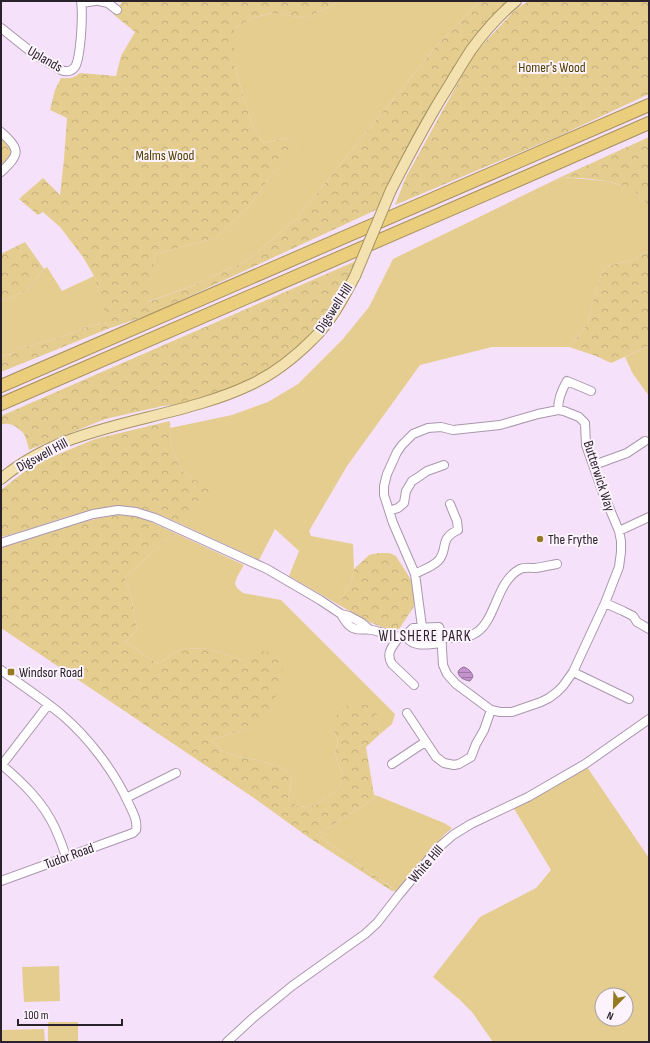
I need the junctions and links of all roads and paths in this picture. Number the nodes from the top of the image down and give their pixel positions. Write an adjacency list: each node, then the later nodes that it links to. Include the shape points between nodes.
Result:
1 (95, 1): 4 (street)
2 (99, 1): 5 (street, via 108,3)
3 (516, 1): 18 (main road, Digswell Hill, bridge, via 491,25 471,50 434,109 391,190 345,294 314,338 274,372 253,384 207,402 73,438 28,460)
4 (82, 2): 6 (street, Uplands, via 82,33 78,59 69,71 65,72 35,55)
5 (117, 10)
6 (1, 28)
7 (649, 106): 11 (highway)
8 (649, 123): 13 (highway)
9 (1, 132): 10 (street, via 16,151 14,158)
10 (2, 170)
11 (1, 386)
12 (591, 391): 14 (street, via 566,381 559,397)
13 (1, 404)
14 (558, 410): 17 (street, Butterwick Way, via 571,413 585,423 586,446); 20 (street, via 500,425 453,430 435,427 413,434 397,452 387,474 384,495)
15 (645, 441): 17 (street, via 627,453)
16 (444, 465): 20 (street, via 427,471 412,481 406,491 404,503)
17 (594, 465): 22 (street, Butterwick Way)
18 (1, 479)
19 (450, 504): 25 (street, via 458,530 448,536 442,555 437,561)
20 (388, 511): 25 (street)
21 (649, 517): 22 (street)
22 (619, 531): 26 (street, Butterwick Way, via 621,560)
23 (1, 543): 29 (street, via 93,514 118,510 136,512 155,518 267,569 370,630)
24 (557, 564): 30 (street, via 521,569 506,582 488,619 478,631 472,635)
25 (415, 574): 27 (street)
26 (606, 603): 28 (street, via 633,616 637,622); 32 (street, Butterwick Way)
27 (422, 627): 29 (street, via 413,628); 30 (street, via 439,626)
28 (649, 629)
29 (403, 638): 30 (street, via 418,645); 33 (street, via 389,656 392,664)
30 (441, 641): 36 (street, via 443,664 447,674 456,684)
31 (1, 670): 35 (street)
32 (574, 672): 34 (street); 36 (street, Butterwick Way, via 564,686 541,702 512,712)
33 (414, 685)
34 (629, 699)
35 (48, 705): 41 (street); 43 (street, via 62,715 98,753)
36 (491, 710): 39 (street, via 471,757 459,764 449,765 440,760)
37 (407, 713): 39 (street)
38 (649, 719): 46 (street, White Hill, via 585,764 528,797 453,835 438,848 366,934 292,986)
39 (425, 742): 40 (street)
40 (392, 764)
41 (1, 765): 44 (street, via 29,790 40,804 55,828)
42 (176, 773): 43 (street)
43 (126, 798): 44 (street, Tudor Road, via 137,822 136,830 130,835)
44 (66, 857): 45 (street, Tudor Road)
45 (1, 881)
46 (228, 1042)

